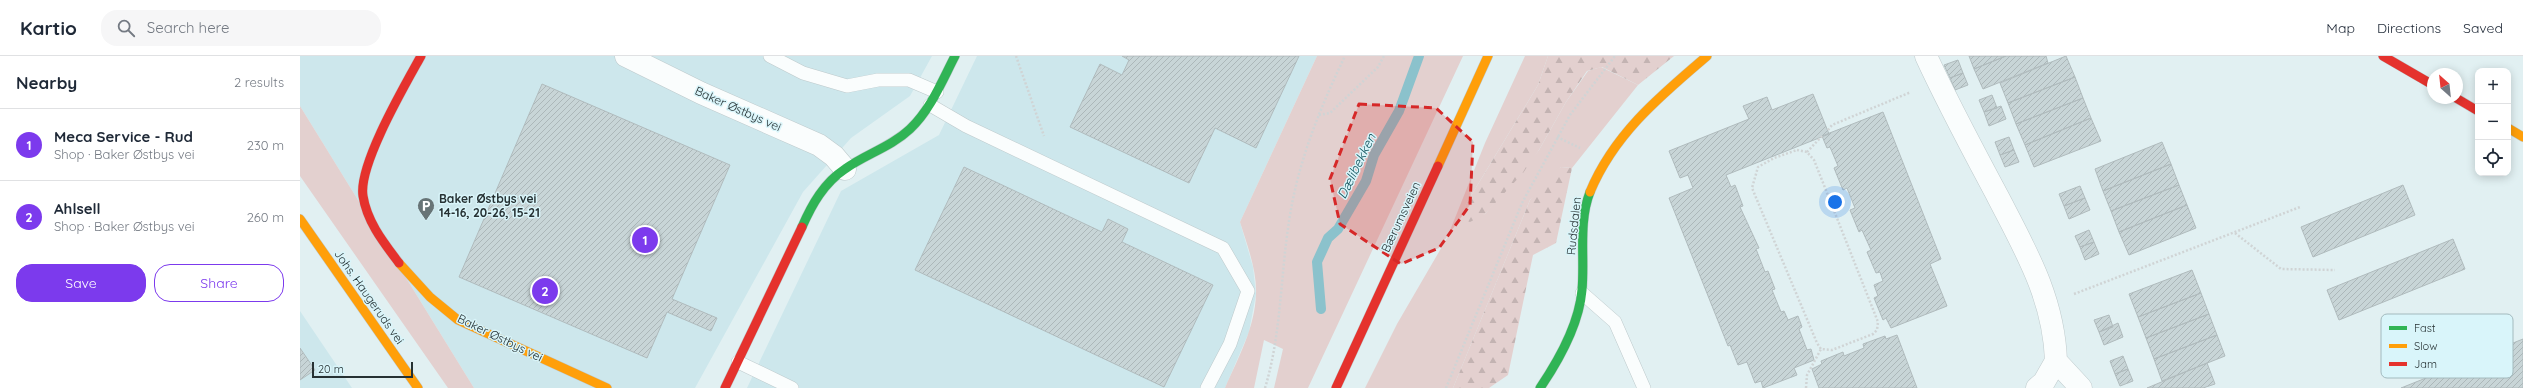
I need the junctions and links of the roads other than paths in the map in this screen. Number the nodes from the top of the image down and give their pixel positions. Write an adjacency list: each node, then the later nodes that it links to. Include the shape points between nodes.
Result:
1 (421, 56): 22 (street, Baker Østbys vei, via 393,108 364,179 362,194 370,221 390,251 429,296 458,320)
2 (626, 56): 16 (street, Baker Østbys vei, via 701,94 819,145 834,156)
3 (770, 56): 10 (lane, via 803,72 847,86 878,80 908,80)
4 (955, 56): 10 (street)
5 (1488, 56): 26 (street, Bærumsveien)
6 (1707, 56): 18 (street, Rudsdalen, via 1656,99 1627,128 1604,159 1588,196 1583,238)
7 (1926, 56): 19 (street, via 2028,255 2047,304 2055,334)
8 (2383, 56): 9 (street)
9 (2427, 82)
10 (937, 92): 12 (street)
11 (2463, 102): 13 (street)
12 (930, 106): 16 (street, via 910,129 883,148); 25 (lane, via 966,126 1223,248 1248,291 1230,344)
13 (2475, 109)
14 (2511, 130): 15 (street)
15 (2523, 137)
16 (845, 169): 20 (street, via 820,192)
17 (300, 219): 21 (street, Johs. Haugeruds vei)
18 (1582, 294): 27 (street, Rudsdalen, via 1554,369); 28 (lane, via 1615,322)
19 (2056, 361): 29 (street, via 2044,382); 30 (street)
20 (738, 362): 23 (street); 24 (lane)
21 (418, 388)
22 (607, 388)
23 (725, 388)
24 (792, 388)
25 (1207, 388)
26 (1336, 388)
27 (1540, 388)
28 (1644, 388)
29 (2037, 388)
30 (2081, 388)

